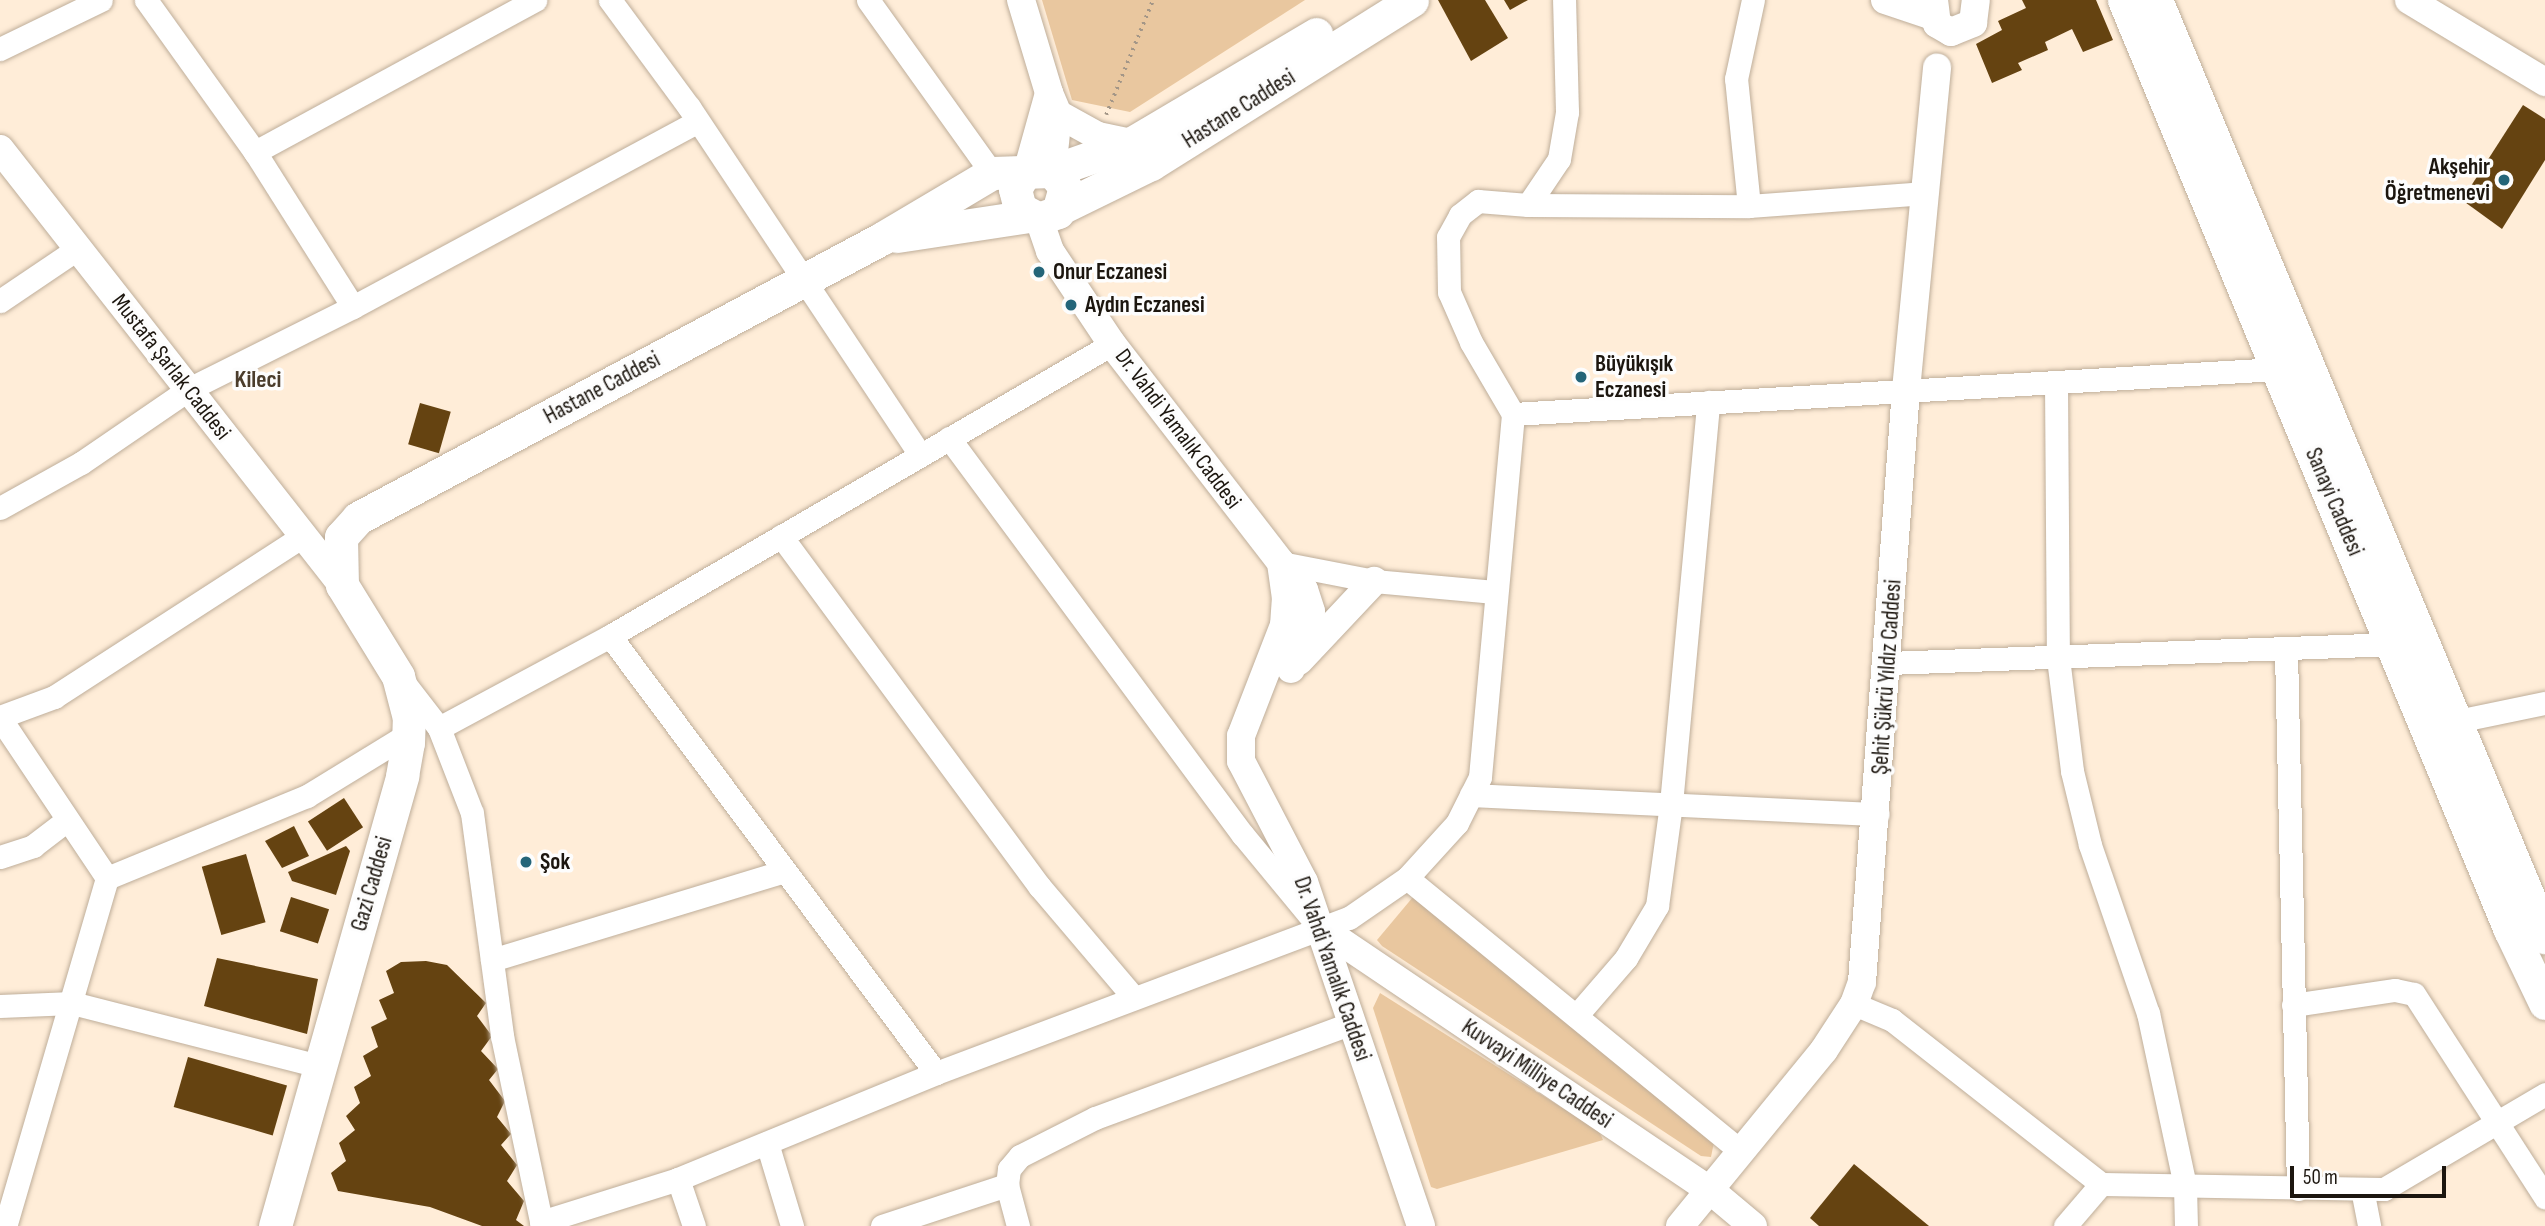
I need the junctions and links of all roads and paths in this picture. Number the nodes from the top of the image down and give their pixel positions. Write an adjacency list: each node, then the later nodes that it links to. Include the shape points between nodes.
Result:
1 (101, 0): 17 (street)
2 (146, 0): 24 (street)
3 (535, 0): 24 (street)
4 (610, 0): 20 (street)
5 (867, 0): 25 (street)
6 (1021, 0): 19 (street)
7 (1153, 0): 21 (path)
8 (1372, 0): 22 (main road, Hastane Caddesi)
9 (1412, 0): 29 (main road, Hastane Caddesi, via 1151,164)
10 (1564, 0): 27 (street, via 1567,111 1559,159)
11 (1753, 0): 28 (street, via 1736,79)
12 (1885, 0): 16 (street)
13 (2124, 0): 36 (main road, Sanayi Caddesi)
14 (2156, 0): 61 (main road, Sanayi Caddesi)
15 (2409, 0): 18 (street)
16 (1959, 12): 26 (street, Şehit Şükrü Yıldız Caddesi, via 1937,67)
17 (0, 49)
18 (2545, 82)
19 (1053, 103): 21 (street); 25 (street)
20 (696, 122): 32 (street); 34 (street)
21 (1098, 136): 22 (street)
22 (1132, 143): 25 (main road, Hastane Caddesi)
23 (0, 149): 31 (street, Mustafa Şarlak Caddesi)
24 (255, 152): 34 (street)
25 (1023, 173): 29 (main road, via 1015,195); 29 (main road, via 1065,187); 30 (main road, Hastane Caddesi)
26 (1926, 193): 28 (street); 39 (street, Şehit Şükrü Yıldız Caddesi)
27 (1528, 205): 28 (street); 41 (street, via 1478,201 1460,215 1448,236 1449,292)
28 (1749, 206)
29 (1043, 214): 30 (main road, Hastane Caddesi); 35 (street, Dr. Vahdi Yamalık Caddesi, via 1050,251)
30 (881, 239): 32 (main road, Hastane Caddesi)
31 (76, 249): 33 (street); 38 (street, Mustafa Şarlak Caddesi)
32 (802, 282): 43 (street); 47 (main road, Hastane Caddesi, via 370,511)
33 (0, 301)
34 (353, 307): 38 (street)
35 (1112, 344): 42 (street); 48 (street, Dr. Vahdi Yamalık Caddesi)
36 (2278, 369): 37 (street); 53 (main road, Sanayi Caddesi)
37 (2056, 382): 39 (street); 55 (street)
38 (189, 389): 44 (street, via 81,463); 45 (street, Mustafa Şarlak Caddesi)
39 (1906, 390): 40 (street); 56 (street, Şehit Şükrü Yıldız Caddesi)
40 (1708, 402): 41 (street); 64 (street)
41 (1513, 414): 51 (street)
42 (948, 438): 43 (street); 71 (street, via 1243,835)
43 (920, 455): 46 (street)
44 (0, 508)
45 (304, 535): 47 (street); 50 (street, Mustafa Şarlak Caddesi); 59 (street, via 54,697)
46 (781, 536): 52 (street); 74 (street, via 1040,887)
47 (343, 539): 50 (main road, Gazi Caddesi)
48 (1281, 563): 49 (street); 57 (street, Dr. Vahdi Yamalık Caddesi, via 1304,590 1311,611); 60 (street, Dr. Vahdi Yamalık Caddesi, via 1284,625)
49 (1374, 581): 51 (street); 57 (street, Dr. Vahdi Yamalık Caddesi)
50 (342, 585): 62 (main road, Gazi Caddesi, via 398,676)
51 (1495, 592): 63 (street, via 1480,777)
52 (610, 636): 62 (street); 68 (street)
53 (2395, 644): 54 (street); 76 (main road, Sanayi Caddesi)
54 (2286, 651): 55 (street); 78 (street)
55 (2057, 658): 56 (street); 91 (street, via 2077,800 2148,1013)
56 (1888, 663): 65 (street, Şehit Şükrü Yıldız Caddesi)
57 (1291, 669): 60 (street, Dr. Vahdi Yamalık Caddesi)
58 (2545, 703): 61 (street)
59 (0, 717): 66 (street)
60 (1250, 718): 71 (street, Dr. Vahdi Yamalık Caddesi, via 1241,736 1241,761 1304,882)
61 (2453, 722): 72 (main road, Sanayi Caddesi)
62 (424, 731): 70 (street, via 307,796); 73 (street, via 472,813); 82 (main road, Gazi Caddesi, via 402,776)
63 (1471, 795): 64 (street); 69 (street, via 1457,824)
64 (1671, 804): 65 (street); 80 (street, via 1657,906 1626,958)
65 (1878, 814): 77 (street, Şehit Şükrü Yıldız Caddesi, via 1868,951)
66 (67, 820): 67 (street, via 33,846); 70 (street)
67 (0, 857)
68 (782, 872): 73 (street); 83 (street)
69 (1407, 877): 71 (street, via 1349,918); 80 (street)
70 (107, 878): 75 (street)
71 (1318, 926): 74 (street); 81 (street, Dr. Vahdi Yamalık Caddesi); 94 (street, Kuvvayi Milliye Caddesi)
72 (2545, 937)
73 (492, 960): 96 (street, via 502,1036)
74 (1133, 998): 83 (street)
75 (72, 1003): 79 (street); 82 (street); 97 (street)
76 (2545, 1003)
77 (1854, 1004): 87 (street, Şehit Şükrü Yıldız Caddesi, via 1824,1050); 89 (street, via 1892,1020)
78 (2293, 1005): 85 (street, via 2395,990 2414,994); 92 (street)
79 (0, 1006)
80 (1576, 1016): 87 (street)
81 (1352, 1023): 90 (street, via 1095,1118 1020,1156 1009,1169); 103 (street, Dr. Vahdi Yamalık Caddesi)
82 (320, 1066): 98 (main road, Gazi Caddesi)
83 (936, 1073): 86 (street)
84 (2545, 1094): 85 (street)
85 (2497, 1125): 93 (street, via 2384,1189); 95 (street)
86 (767, 1143): 88 (street); 100 (street)
87 (1741, 1151): 94 (street, Şehit Şükrü Yıldız Caddesi)
88 (678, 1179): 96 (street); 99 (street)
89 (2101, 1184): 91 (street); 106 (street)
90 (1007, 1185): 101 (street); 102 (street)
91 (2185, 1186): 92 (street); 107 (street)
92 (2298, 1189): 93 (street)
93 (2362, 1189): 108 (street)
94 (1710, 1190): 104 (street, Şehit Şükrü Yıldız Caddesi); 105 (street, Kuvvayi Milliye Caddesi)
95 (2545, 1197)
96 (541, 1224)
97 (5, 1226)
98 (275, 1226)
99 (694, 1226)
100 (792, 1226)
101 (882, 1226)
102 (1018, 1226)
103 (1421, 1226)
104 (1680, 1226)
105 (1753, 1226)
106 (2064, 1226)
107 (2186, 1226)
108 (2369, 1226)

